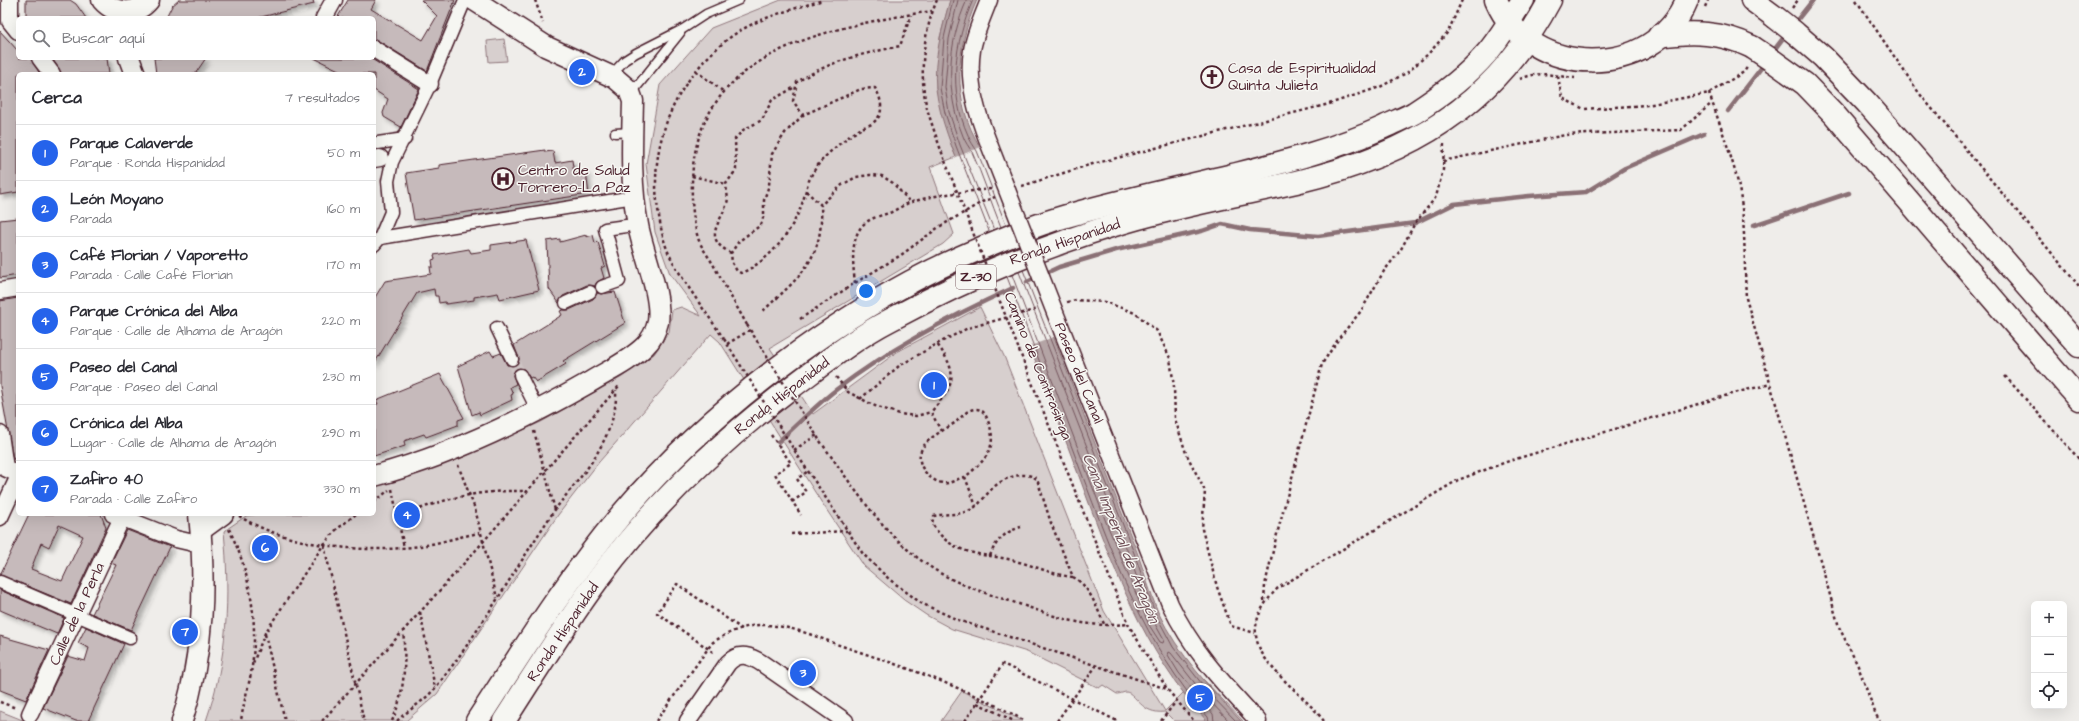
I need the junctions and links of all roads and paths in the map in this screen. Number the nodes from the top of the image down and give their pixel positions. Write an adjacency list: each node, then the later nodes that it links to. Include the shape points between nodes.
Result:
1 (10, 0): 23 (street, via 10,21)
2 (334, 0): 21 (street)
3 (465, 0): 40 (street)
4 (474, 0): 37 (street, via 547,47)
5 (739, 0): 24 (lane, via 706,14)
6 (823, 0): 32 (path, via 772,16 746,28 729,38 705,59)
7 (937, 0): 19 (path, Camino de Contrasirga)
8 (989, 0): 177 (street, Paseo del Canal, bridge, via 973,43 971,69 975,104 989,144 1167,596 1181,625 1208,667)
9 (1462, 0): 53 (path, via 1448,32 1428,54 1408,72 1380,87 1329,104)
10 (1496, 0): 22 (highway)
11 (1523, 0): 22 (highway, Ronda Hispanidad / Z-30)
12 (1550, 0): 26 (highway, Ronda Hispanidad / Z-30)
13 (1708, 0): 16 (path)
14 (1752, 0): 80 (highway, bridge, via 1823,56)
15 (1856, 0): 66 (path, via 1919,93)
16 (1695, 6): 25 (highway)
17 (107, 8): 18 (street, via 126,11)
18 (143, 9)
19 (932, 11): 20 (path); 139 (path, Camino de Contrasirga, bridge, via 926,38 924,88 928,111 945,161)
20 (911, 15): 41 (path, via 900,46 836,61 815,71); 42 (path, via 844,27 775,52 749,67)
21 (325, 16)
22 (1509, 22): 26 (highway); 165 (highway, Ronda Hispanidad / Z-30, via 1487,52 1446,90 1412,114 1358,139 1290,160 1059,218 959,258 873,303 804,350 731,406 679,452 622,514 580,567 538,626)
23 (16, 28)
24 (683, 29): 37 (lane, via 625,60); 44 (lane)
25 (1659, 36): 31 (highway, via 1642,48 1623,56 1582,61); 89 (highway, bridge, via 1680,33 1714,34 1742,42 1805,84 1834,114)
26 (1526, 39): 31 (highway, via 1551,54); 166 (highway, Ronda Hispanidad / Z-30, via 1505,69 1462,110 1426,134 1405,144 1362,163 1299,181 1130,220 1009,262 886,322 819,366 742,425 691,473 639,528 601,576)
27 (376, 50): 40 (street)
28 (42, 60): 33 (street)
29 (130, 60): 34 (street)
30 (137, 60): 35 (street)
31 (1560, 67): 38 (path); 39 (path); 43 (path, via 1562,98 1584,109 1647,105)
32 (696, 71): 42 (path); 78 (path, bridge, via 684,84 672,105 661,137 655,191 660,224 670,255)
33 (50, 72)
34 (135, 72)
35 (136, 72)
36 (1744, 72): 43 (path)
37 (611, 75): 44 (street)
38 (1519, 79)
39 (1581, 79)
40 (430, 84): 47 (street)
41 (795, 86): 46 (path, via 793,101); 52 (path, via 772,100 762,120 743,130 735,139 736,170)
42 (724, 92): 51 (path, via 708,116 698,138)
43 (1709, 93): 45 (path)
44 (631, 94): 57 (street, via 633,101 623,132)
45 (1712, 103): 50 (path, via 1681,130 1566,135); 85 (path, via 1738,184 1746,245 1746,298)
46 (803, 115): 55 (path, via 861,89 875,88 880,94 881,109 876,121 861,128 833,149 807,182); 62 (path, via 786,132 772,154 761,225 739,241)
47 (404, 139): 49 (street); 61 (street, via 392,162 388,181 391,212)
48 (1440, 144): 50 (path, via 1445,140)
49 (377, 153)
50 (1443, 161): 136 (path, via 1436,197 1384,271 1362,311 1339,338 1322,364 1276,538 1265,585)
51 (692, 176): 52 (path); 77 (path, bridge, via 692,213 698,239)
52 (726, 184): 62 (path, via 728,202 715,230 716,240 724,250)
53 (1019, 186)
54 (997, 188): 58 (path)
55 (806, 191): 59 (path); 62 (path, via 790,232 751,269 741,273 737,271 732,263)
56 (997, 196): 63 (path, via 939,227 901,255)
57 (634, 197): 61 (street); 92 (street, via 642,246 658,300 659,312 655,331 648,343 635,354)
58 (910, 202): 59 (path, via 894,183 882,176 870,175 856,177 842,185); 63 (path, via 873,218 862,226 855,242 852,262)
59 (821, 205): 74 (path, via 820,237 809,264 799,278)
60 (626, 226): 67 (street, via 605,229 619,281)
61 (376, 242)
62 (731, 253)
63 (855, 282): 75 (path)
64 (1000, 283): 65 (path)
65 (993, 286)
66 (2079, 286)
67 (602, 287)
68 (16, 288): 69 (street)
69 (0, 291)
70 (590, 292): 71 (street)
71 (566, 303)
72 (1061, 304): 144 (path, via 1076,300 1105,302 1135,313 1157,331 1170,358 1175,419 1186,452 1205,491 1202,528 1217,587 1232,626)
73 (1039, 309): 79 (path, via 968,328)
74 (763, 311)
75 (800, 319)
76 (497, 328): 81 (street)
77 (750, 330): 78 (path); 99 (path, bridge)
78 (727, 344): 101 (path, bridge)
79 (937, 344): 88 (path, via 899,366); 93 (path, via 951,369 952,380 949,392)
80 (2079, 346)
81 (512, 358)
82 (840, 371): 88 (path, via 834,375 848,392)
83 (520, 375): 92 (street)
84 (2005, 376): 102 (path)
85 (1771, 384): 136 (path, via 1509,461 1458,480 1278,588); 179 (path, via 1839,627)
86 (620, 385): 87 (path)
87 (616, 390): 105 (path); 114 (path, via 616,404 601,447 586,471)
88 (860, 399): 93 (path, via 900,414 916,416)
89 (2079, 399)
90 (798, 402): 91 (path)
91 (792, 406)
92 (532, 408): 100 (street); 105 (path)
93 (931, 412): 96 (path)
94 (780, 415): 95 (path)
95 (768, 423)
96 (941, 431): 107 (path, via 920,453 922,468 926,475 934,480 946,483); 107 (path, via 971,410 982,410 987,417 993,438 991,447 978,467)
97 (0, 434): 103 (street)
98 (771, 435): 112 (path, via 791,463 775,474)
99 (817, 435): 101 (path); 140 (path, bridge, via 872,512 899,542 932,569 972,588 1066,620)
100 (452, 450): 106 (street); 111 (path)
101 (794, 450): 104 (path, bridge)
102 (2079, 459)
103 (8, 469)
104 (808, 471): 112 (path, via 797,479 806,492); 126 (path)
105 (544, 472): 110 (path); 114 (path)
106 (376, 475)
107 (965, 477): 113 (path)
108 (16, 482): 122 (street)
109 (391, 488): 123 (path)
110 (527, 490): 111 (path); 129 (path)
111 (470, 493): 123 (path, via 424,506); 127 (path)
112 (792, 502): 115 (path)
113 (976, 506): 132 (path, via 960,514 934,516 932,523 938,533 953,545 976,554); 133 (path, via 999,484 1023,474 1032,475 1037,479 1051,523)
114 (555, 510): 135 (path)
115 (800, 515)
116 (118, 516): 138 (street, Calle de la Perla)
117 (120, 516): 125 (street, via 176,539)
118 (224, 516): 125 (street)
119 (228, 516): 149 (path, via 248,575 254,642)
120 (232, 516): 130 (path, via 274,533)
121 (354, 516): 130 (path)
122 (0, 517)
123 (398, 518): 131 (path)
124 (1021, 527): 132 (path, via 998,540)
125 (201, 530): 158 (street, via 204,599 202,629 192,686)
126 (847, 531): 128 (path); 148 (path, via 863,554 889,579 921,603 958,620)
127 (480, 533): 129 (path); 131 (path)
128 (791, 534)
129 (483, 542): 135 (path); 137 (path)
130 (324, 544): 131 (path, via 338,548); 143 (path); 150 (path)
131 (404, 548)
132 (990, 556): 133 (path)
133 (1073, 577): 140 (path, via 1086,588)
134 (0, 582): 138 (street)
135 (497, 598): 151 (path)
136 (1264, 602): 144 (path, via 1257,617)
137 (420, 612): 142 (path); 151 (path)
138 (77, 614): 145 (street); 157 (street, Calle de la Perla)
139 (1128, 624): 140 (path); 152 (path, Camino de Contrasirga)
140 (1105, 626)
141 (742, 629): 146 (path, via 725,634); 146 (path, via 677,584 657,613); 153 (path, via 762,625 794,630 918,671)
142 (403, 630): 150 (path); 163 (path, via 404,668 397,711)
143 (265, 633): 149 (path); 160 (path)
144 (1255, 633): 178 (path, via 1258,647 1265,660)
145 (130, 638)
146 (708, 649): 147 (path); 167 (path)
147 (713, 652)
148 (1096, 666): 152 (path); 154 (path)
149 (251, 667): 159 (path)
150 (354, 684): 161 (path); 162 (path)
151 (435, 688): 164 (path)
152 (1167, 689): 155 (path, Camino de Contrasirga)
153 (980, 698): 154 (path, via 1003,664); 156 (path); 172 (path)
154 (1072, 699): 173 (path); 174 (path)
155 (1176, 700): 175 (path); 176 (path, Camino de Contrasirga)
156 (977, 703): 170 (path); 171 (path)
157 (30, 714)
158 (182, 721)
159 (241, 721)
160 (284, 721)
161 (322, 721)
162 (364, 721)
163 (392, 721)
164 (397, 721)
165 (478, 721)
166 (504, 721)
167 (656, 721)
168 (688, 721): 169 (street, via 728,663 742,656 759,661)
169 (845, 721)
170 (965, 721)
171 (1014, 721)
172 (1025, 721)
173 (1057, 721)
174 (1117, 721)
175 (1161, 721)
176 (1194, 721)
177 (1258, 721)
178 (1324, 721)
179 (1880, 721)

